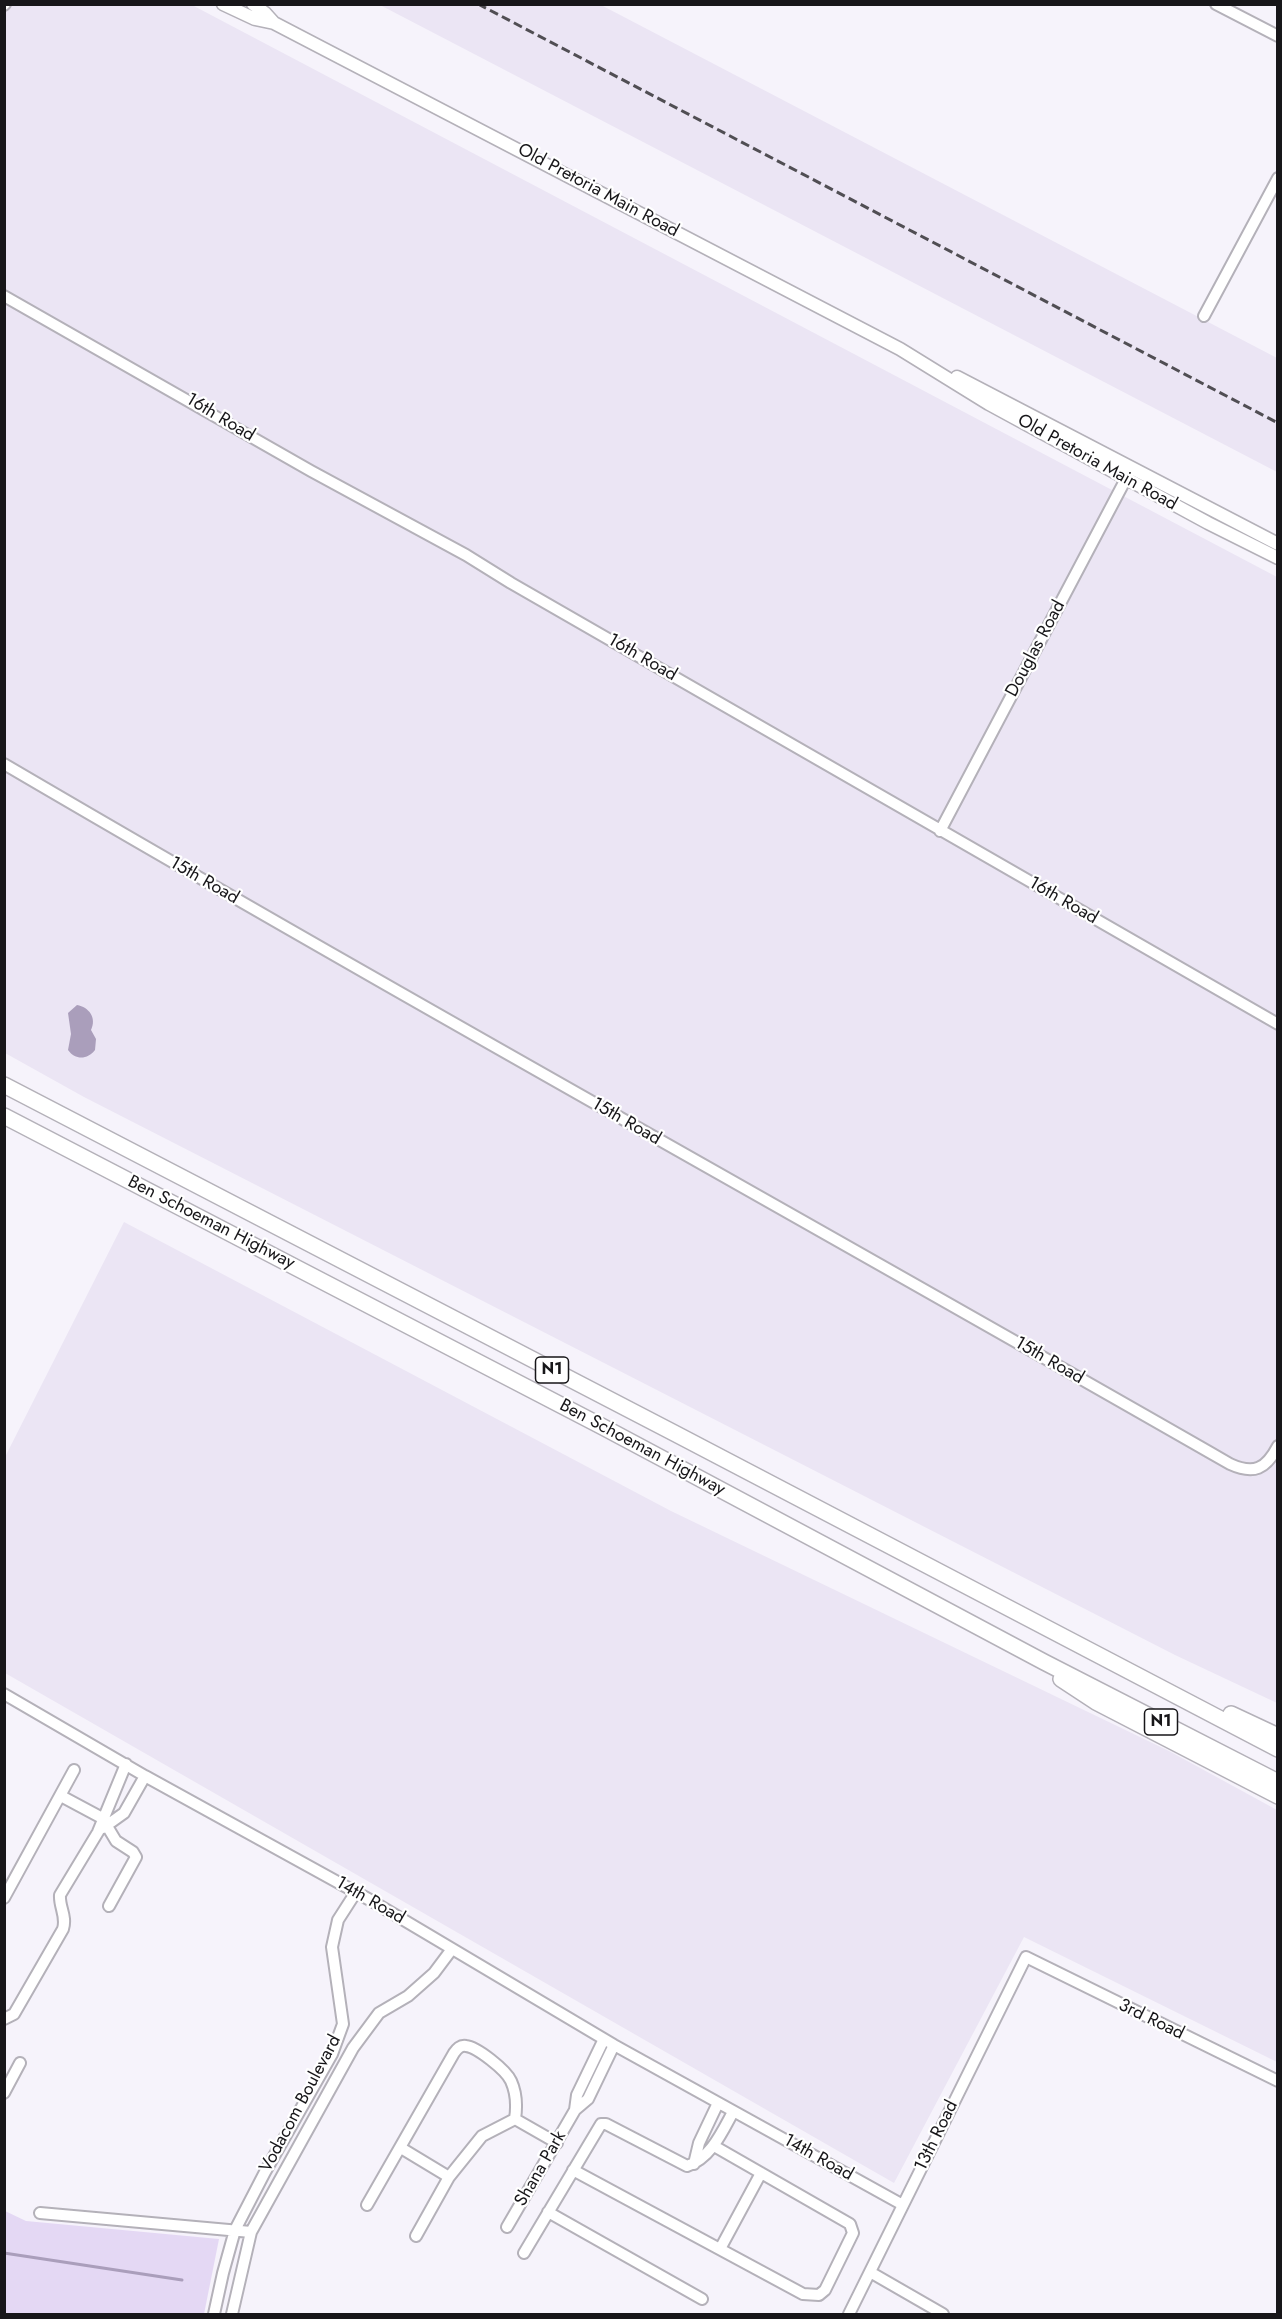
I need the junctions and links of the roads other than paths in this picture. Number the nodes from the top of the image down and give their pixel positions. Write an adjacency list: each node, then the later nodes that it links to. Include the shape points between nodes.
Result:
1 (223, 4): 4 (main road, Old Pretoria Main Road)
2 (253, 4): 4 (main road, Old Pretoria Main Road)
3 (1216, 4): 5 (street)
4 (274, 23): 9 (main road, Old Pretoria Main Road, via 921,361 981,400)
5 (1278, 36)
6 (1278, 178): 8 (street)
7 (4, 296): 13 (street, 16th Road, via 466,555)
8 (1204, 316)
9 (1129, 473): 10 (main road, Old Pretoria Main Road); 11 (main road, Old Pretoria Main Road); 13 (street, Douglas Road)
10 (1278, 544)
11 (1278, 558)
12 (4, 764): 17 (street, 15th Road, via 695,1162 1239,1469 1252,1470 1269,1462)
13 (940, 831): 14 (street, 16th Road)
14 (1278, 1024)
15 (4, 1085): 20 (highway, Ben Schoeman Highway / N1)
16 (4, 1116): 18 (highway, Ben Schoeman Highway / N1, via 623,1437)
17 (1278, 1446)
18 (1044, 1662): 26 (highway, Ben Schoeman Highway / N1); 28 (highway, via 1070,1686 1096,1702)
19 (4, 1694): 23 (street, 14th Road)
20 (1185, 1700): 21 (highway, via 1237,1716); 22 (highway, Ben Schoeman Highway / N1)
21 (1278, 1736)
22 (1278, 1749)
23 (126, 1764): 25 (street, 14th Road); 29 (street)
24 (74, 1770): 27 (street)
25 (145, 1776): 29 (street, via 124,1813); 30 (street, 14th Road)
26 (1278, 1782)
27 (61, 1796): 29 (street); 31 (street)
28 (1278, 1796)
29 (103, 1825): 32 (street, via 136,1857); 35 (street, via 60,1895 63,1929 14,2014)
30 (356, 1892): 33 (street, 14th Road); 57 (street, Vodacom Boulevard, via 338,1920 332,1947 343,2024 340,2035)
31 (4, 1898)
32 (110, 1905)
33 (453, 1949): 36 (street, 14th Road); 58 (street, Vodacom Boulevard, via 434,1973 379,2013 365,2029)
34 (1026, 1957): 39 (street, 3rd Road); 53 (street, 13th Road)
35 (4, 2019)
36 (604, 2039): 37 (street, 14th Road); 42 (street, Shana Park, via 577,2095)
37 (614, 2045): 41 (street, 14th Road); 42 (street, Shana Park, via 588,2099)
38 (20, 2063): 40 (street)
39 (1278, 2081)
40 (4, 2093)
41 (718, 2103): 43 (street, 14th Road); 48 (street, via 699,2143)
42 (575, 2110): 45 (street, Shana Park)
43 (733, 2112): 46 (street); 53 (street, 14th Road)
44 (515, 2119): 45 (street); 47 (street, via 513,2087 504,2069 463,2046 454,2053); 51 (street, via 482,2136)
45 (557, 2143): 56 (street, Shana Park)
46 (714, 2146): 48 (street); 50 (street)
47 (401, 2148): 51 (street); 52 (street)
48 (694, 2164): 49 (street, via 684,2166 601,2124)
49 (573, 2170): 55 (street); 60 (street)
50 (761, 2173): 60 (street); 60 (street, via 850,2224 853,2233 825,2290 819,2295 803,2294)
51 (449, 2178): 59 (street)
52 (367, 2205)
53 (903, 2205): 62 (street, 13th Road)
54 (40, 2212): 57 (street)
55 (548, 2212): 61 (street); 63 (street)
56 (507, 2227)
57 (235, 2230): 58 (street); 65 (street, Vodacom Boulevard)
58 (251, 2232): 66 (street, Vodacom Boulevard)
59 (416, 2236)
60 (720, 2249)
61 (524, 2253)
62 (870, 2272): 64 (street); 67 (street, 13th Road)
63 (702, 2299)
64 (925, 2310): 68 (street)
65 (214, 2314)
66 (232, 2314)
67 (849, 2314)
68 (944, 2314)

